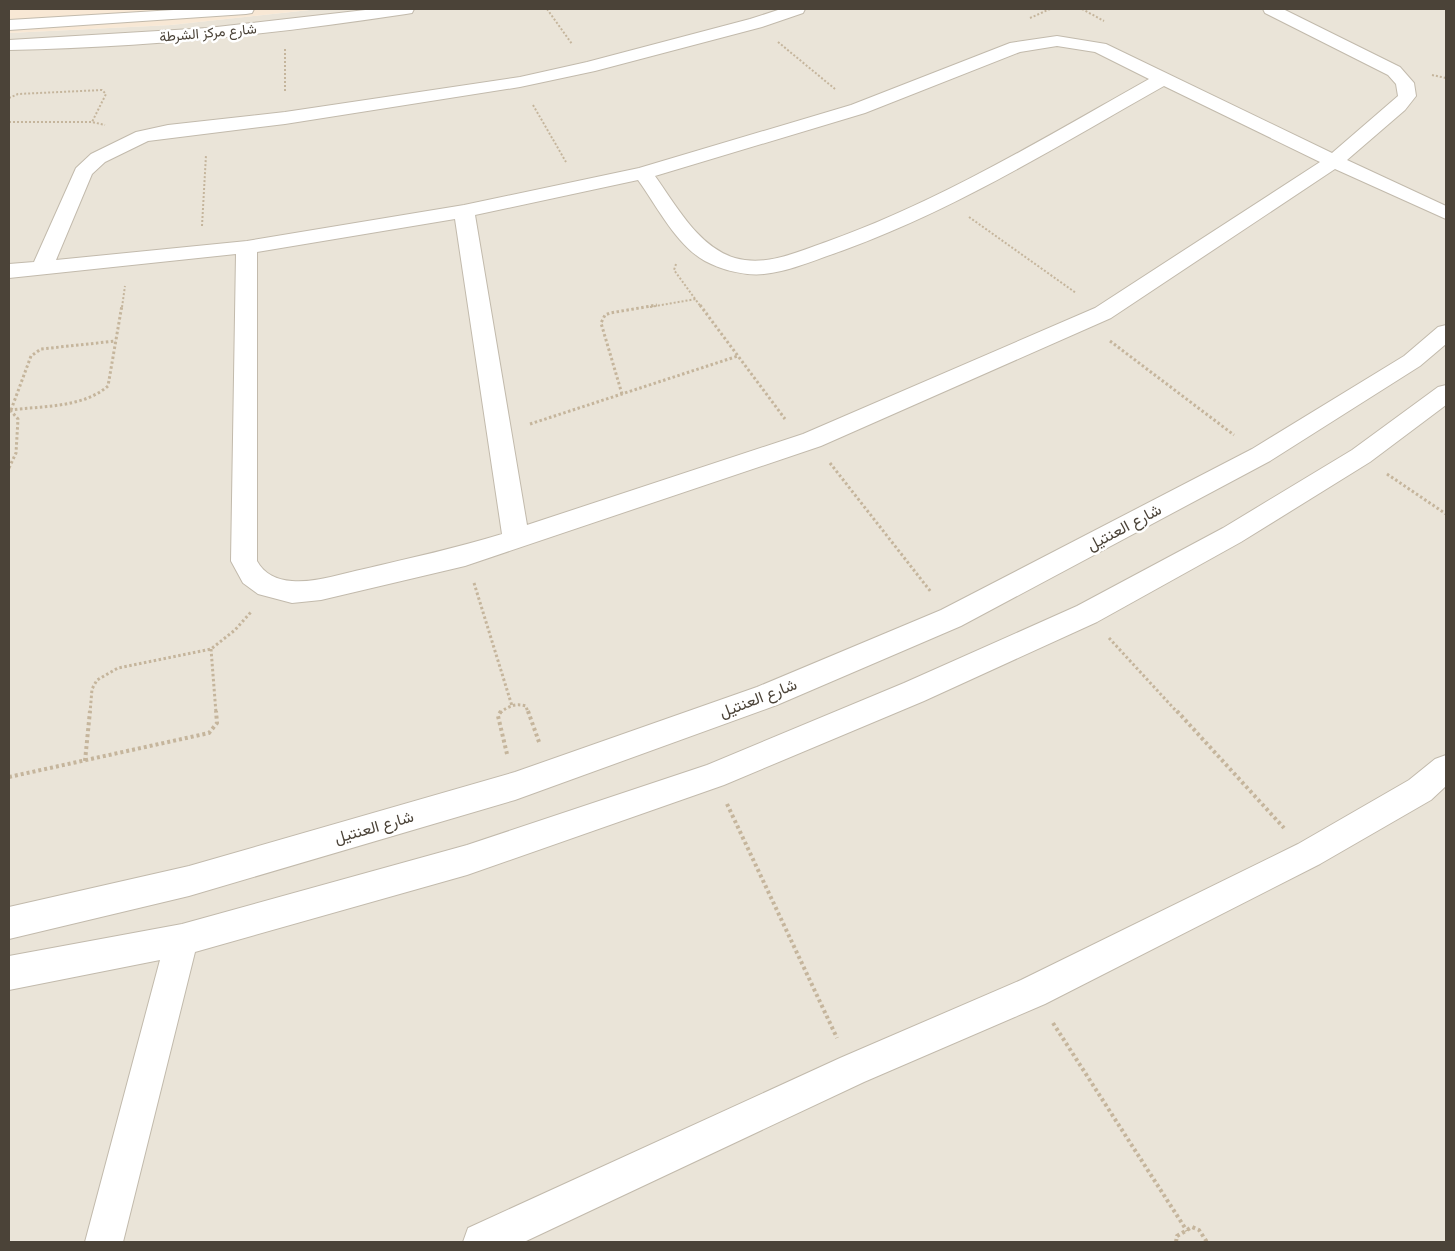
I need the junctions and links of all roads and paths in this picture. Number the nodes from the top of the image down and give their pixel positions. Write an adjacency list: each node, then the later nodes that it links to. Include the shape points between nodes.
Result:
1 (246, 9): 7 (street, شارع مركز الشرطة)
2 (406, 9): 9 (street, شارع مركز الشرطة)
3 (547, 9): 12 (path)
4 (797, 9): 6 (street)
5 (1271, 9): 22 (street, via 1394,70 1405,83 1407,96 1399,106)
6 (756, 23): 12 (street); 16 (path)
7 (56, 24): 8 (street, شارع مركز الشرطة); 10 (street)
8 (9, 25)
9 (285, 26): 10 (street, شارع مركز الشرطة); 17 (path)
10 (48, 44): 11 (street, شارع مركز الشرطة)
11 (9, 45)
12 (588, 67): 14 (street)
13 (1162, 79): 16 (street, via 1100,48 1079,43 1035,42); 22 (street); 25 (street)
14 (520, 82): 17 (street); 24 (path)
15 (9, 98): 19 (path, via 18,94 102,90 106,94)
16 (858, 109): 23 (street)
17 (285, 118): 20 (street)
18 (9, 122): 19 (path)
19 (92, 122): 21 (path)
20 (208, 127): 21 (street); 30 (path)
21 (143, 136): 32 (street, via 98,158 83,172)
22 (1334, 162): 27 (street); 35 (street)
23 (643, 174): 24 (street); 28 (street)
24 (580, 186): 26 (street)
25 (947, 200): 28 (street, via 857,239 772,266 729,264); 35 (path)
26 (464, 211): 29 (street); 42 (street)
27 (1446, 213)
28 (697, 246): 34 (path, via 677,260 674,270)
29 (247, 247): 30 (street); 50 (street, via 244,561 252,576)
30 (201, 251): 31 (street)
31 (130, 258): 32 (street); 37 (path)
32 (42, 268): 33 (street)
33 (9, 271)
34 (696, 299): 38 (path); 40 (path, via 610,313 602,319 600,323)
35 (1094, 317): 43 (street); 44 (path)
36 (1446, 332): 44 (street, شارع العنتيل, via 1412,361)
37 (116, 341): 41 (path, via 35,352); 41 (path, via 108,386 99,394)
38 (738, 356): 40 (path); 43 (path)
39 (1446, 393): 45 (street)
40 (622, 394): 42 (path)
41 (10, 410): 46 (path, via 18,419 16,453)
42 (500, 434): 48 (street)
43 (807, 442): 48 (street); 52 (path)
44 (1261, 455): 52 (street, شارع العنتيل)
45 (1361, 456): 47 (path); 51 (street, via 1232,535)
46 (9, 468)
47 (1446, 514)
48 (516, 540): 49 (street)
49 (465, 556): 50 (street, via 321,588 292,592); 54 (path)
50 (267, 587): 53 (path, via 254,609)
51 (1087, 614): 58 (street, via 914,692); 61 (path)
52 (951, 618): 57 (street, شارع العنتيل, via 766,696)
53 (211, 649): 55 (path, via 118,668 97,680 92,689); 55 (path, via 218,723 212,730)
54 (512, 706): 57 (path, via 522,704 528,708); 60 (path, via 501,710 498,716)
55 (84, 761): 59 (path)
56 (1446, 768): 61 (street, via 1420,790)
57 (550, 775): 60 (street, شارع العنتيل)
58 (714, 776): 63 (street, via 467,860); 66 (path)
59 (9, 777)
60 (515, 786): 62 (street, شارع العنتيل, via 189,880)
61 (1309, 854): 65 (street)
62 (9, 923)
63 (182, 940): 64 (street); 68 (street)
64 (9, 974)
65 (1033, 992): 66 (street); 67 (path)
66 (852, 1070): 69 (street)
67 (1187, 1231): 70 (path, via 1177,1236); 71 (path, via 1192,1227 1199,1230)
68 (104, 1242)
69 (482, 1242)
70 (1176, 1242)
71 (1208, 1242)

